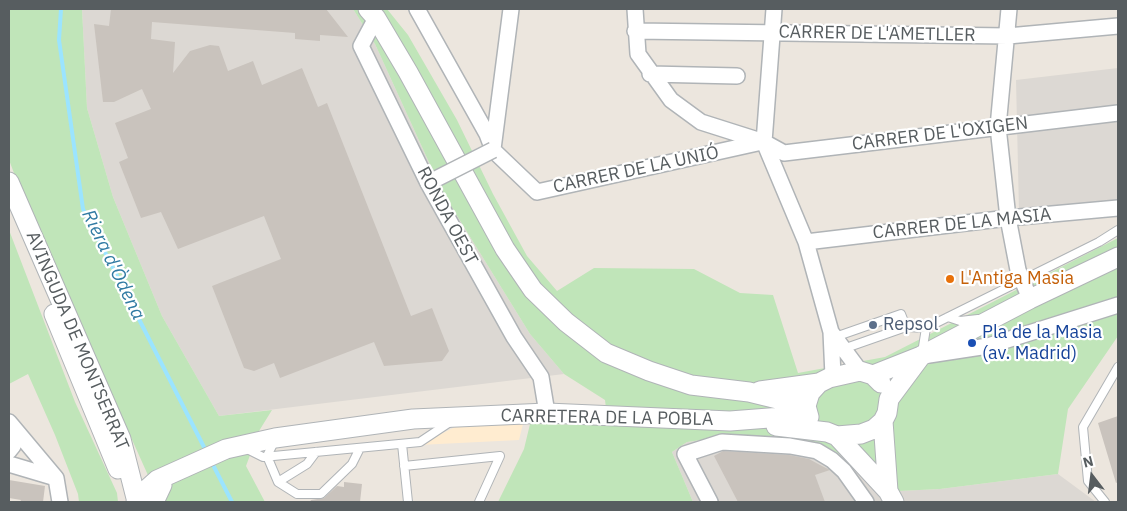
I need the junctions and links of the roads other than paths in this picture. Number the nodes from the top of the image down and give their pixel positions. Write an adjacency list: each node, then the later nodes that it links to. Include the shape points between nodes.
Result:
1 (418, 9): 16 (street, CARRER DE LA UNIÓ)
2 (511, 9): 16 (street)
3 (635, 9): 8 (street, CARRER DE L'OXIGEN)
4 (774, 9): 9 (street)
5 (1009, 9): 10 (street)
6 (372, 13): 18 (street, RONDA OEST, via 361,46); 37 (street, via 505,249 533,290 566,322 606,353 691,385)
7 (1118, 26): 10 (street, CARRER DE L'AMETLLER)
8 (635, 31): 9 (street, CARRER DE L'AMETLLER); 11 (street, CARRER DE L'OXIGEN, via 638,54)
9 (774, 33): 10 (street, CARRER DE L'AMETLLER); 15 (street)
10 (1008, 36): 14 (street)
11 (650, 74): 12 (street); 15 (street, CARRER DE L'OXIGEN, via 672,100 701,122)
12 (737, 76)
13 (1118, 113): 14 (street, CARRER DE L'OXIGEN)
14 (998, 127): 15 (street, CARRER DE L'OXIGEN, via 784,153); 21 (street)
15 (764, 142): 16 (street, CARRER DE LA UNIÓ, via 537,192); 23 (street)
16 (493, 150): 18 (street, bridge)
17 (9, 182): 53 (street, AVINGUDA DE MONTSERRAT, via 121,438)
18 (428, 183): 40 (street, RONDA OEST, via 514,337 541,377)
19 (9, 200): 58 (street, AVINGUDA DE MONTSERRAT, via 121,477)
20 (1118, 208): 21 (street, CARRER DE LA MASIA)
21 (1008, 218): 23 (street, CARRER DE LA MASIA); 25 (street)
22 (1118, 230): 25 (lane)
23 (806, 242): 32 (street)
24 (1118, 257): 26 (street)
25 (1022, 281): 26 (street); 28 (lane)
26 (1030, 299): 29 (street)
27 (1118, 305): 33 (street, via 988,346)
28 (948, 317): 29 (lane, via 960,321); 31 (lane)
29 (995, 318): 33 (street)
30 (906, 327): 31 (lane); 32 (lane); 32 (lane, via 901,314)
31 (926, 328): 33 (lane)
32 (836, 339): 35 (street); 36 (street)
33 (921, 356): 35 (street); 38 (street)
34 (1118, 367): 65 (lane, via 1083,428 1088,481)
35 (866, 373): 36 (street); 38 (street, via 883,385)
36 (826, 380): 37 (street); 39 (street, via 810,393)
37 (749, 392): 39 (street)
38 (889, 399): 43 (street, via 888,413)
39 (807, 411): 42 (street, CARRETERA DE LA POBLA); 45 (street, via 815,425)
40 (547, 413): 41 (street, CARRETERA DE LA POBLA); 42 (street, CARRETERA DE LA POBLA)
41 (458, 417): 46 (street, CARRETERA DE LA POBLA, via 413,419); 47 (lane, via 420,442)
42 (730, 420): 45 (street)
43 (883, 421): 45 (street, via 861,434); 59 (street)
44 (13, 427): 50 (street, via 13,446); 56 (street)
45 (832, 434): 59 (street)
46 (275, 438): 48 (street, CARRETERA DE LA POBLA); 52 (lane)
47 (402, 444): 49 (lane); 55 (lane)
48 (234, 447): 52 (lane); 58 (street, CARRETERA DE LA POBLA)
49 (360, 448): 51 (lane); 57 (lane, via 352,464 321,494 297,494)
50 (9, 451)
51 (316, 452): 52 (lane); 57 (lane, via 307,464)
52 (267, 456): 57 (lane)
53 (126, 459): 58 (street, AVINGUDA DE MONTSERRAT); 58 (street, via 144,473)
54 (9, 464): 56 (street)
55 (404, 466): 61 (lane); 62 (lane, via 500,456)
56 (56, 478): 60 (street)
57 (278, 482)
58 (148, 493)
59 (891, 497)
60 (60, 502)
61 (408, 502)
62 (479, 502)
63 (710, 502): 64 (street, via 685,454 722,442 817,451 844,471)
64 (866, 502)
65 (1105, 502)

